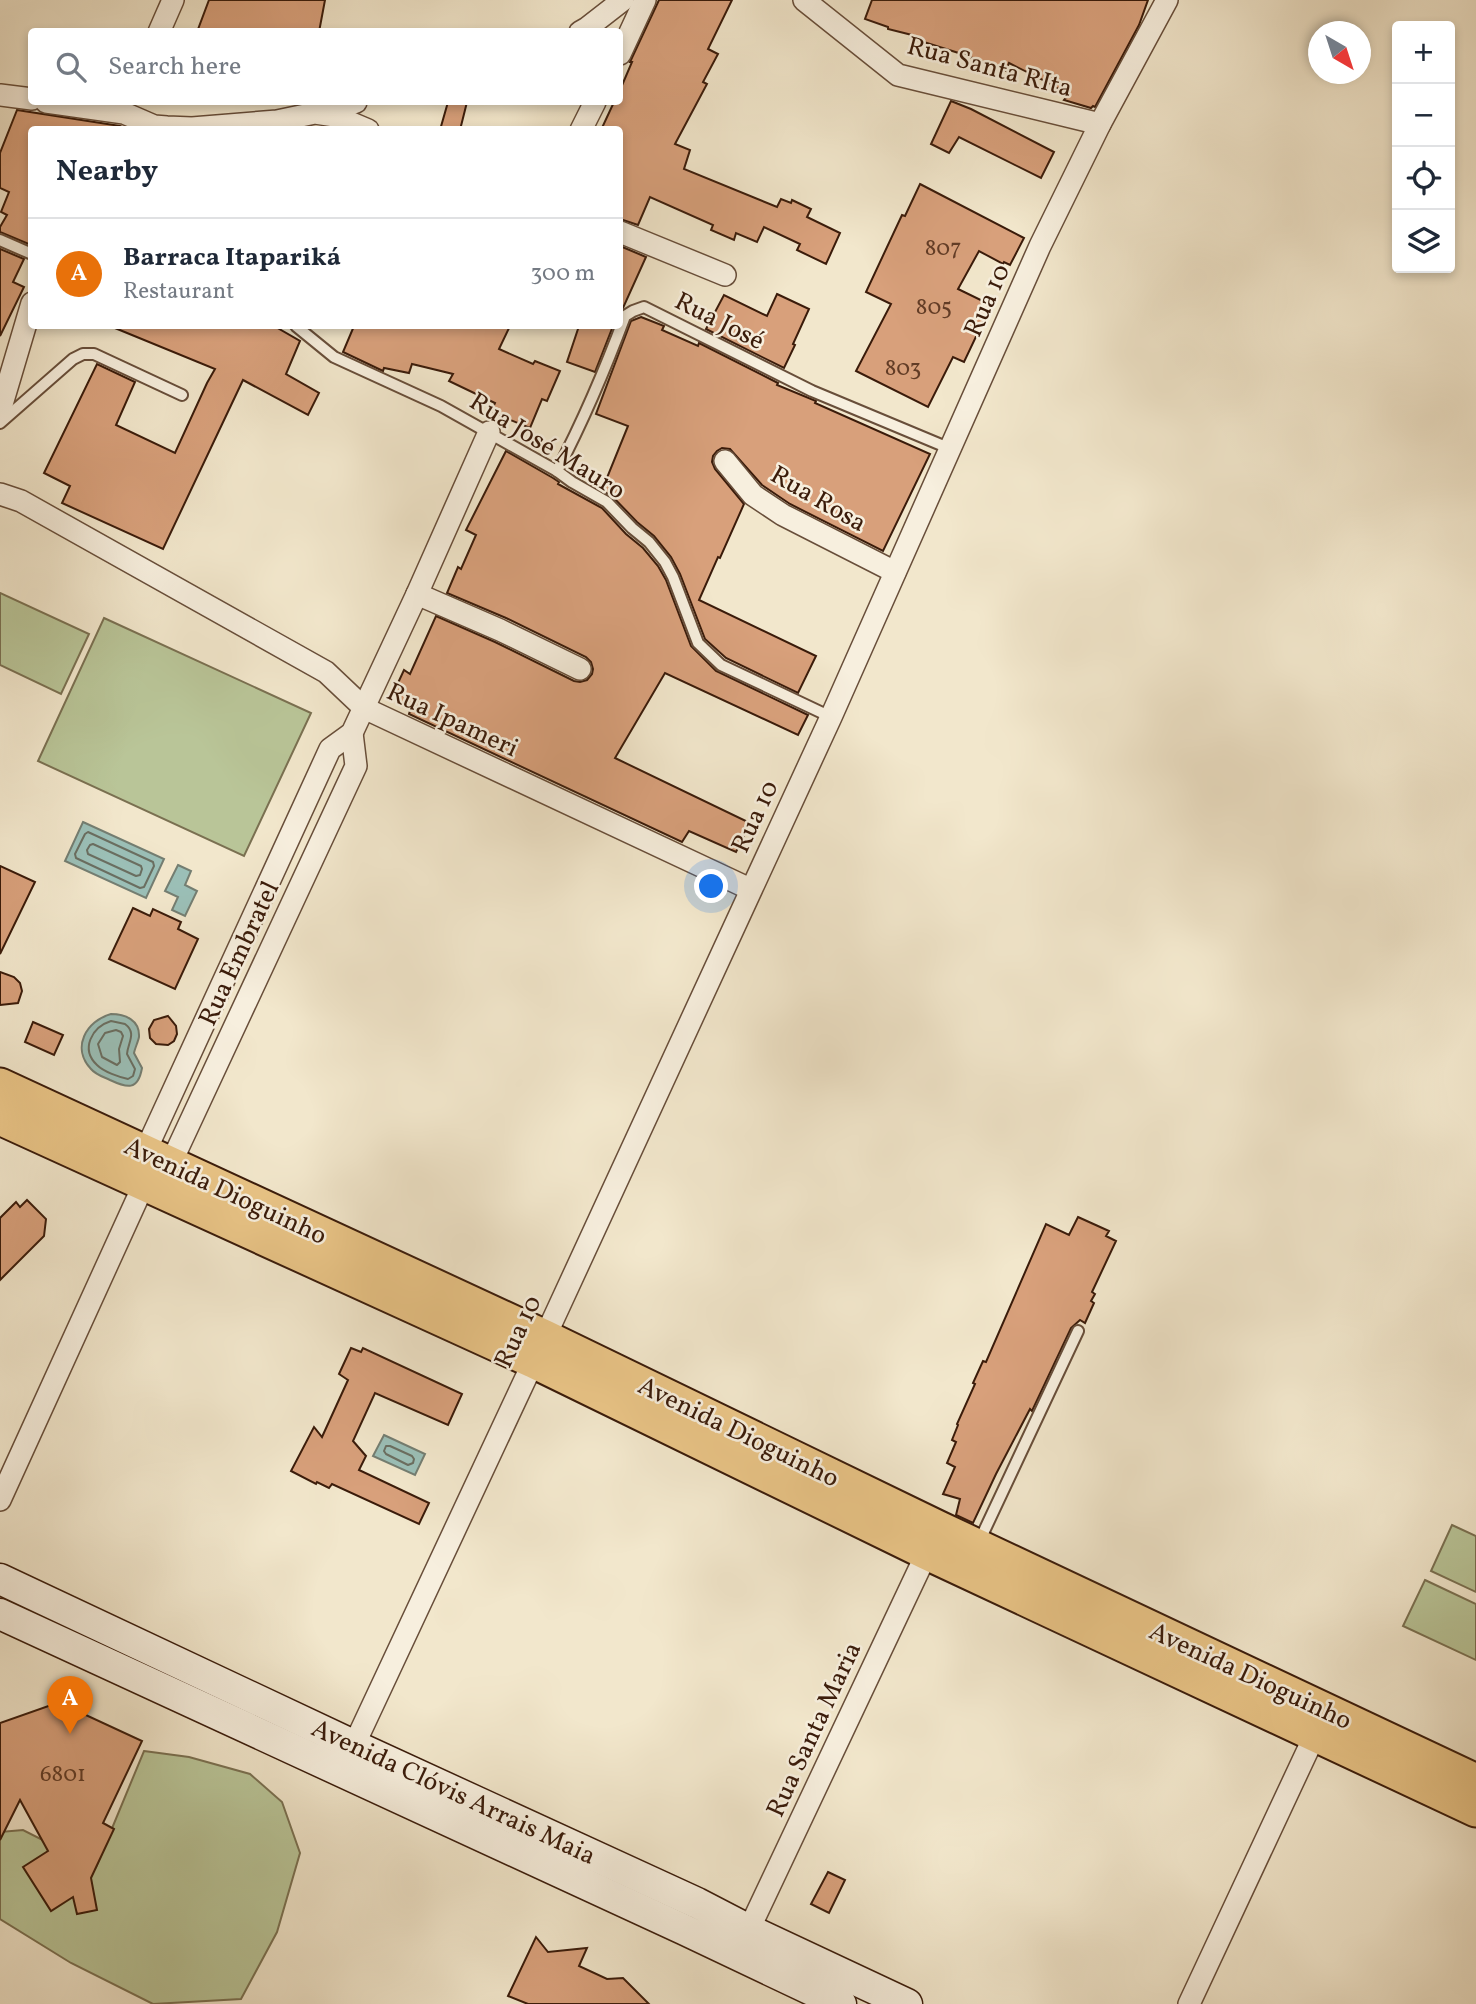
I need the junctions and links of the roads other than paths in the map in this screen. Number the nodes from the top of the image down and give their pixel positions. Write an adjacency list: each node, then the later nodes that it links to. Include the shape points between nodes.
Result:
1 (173, 0): 6 (street)
2 (623, 0): 7 (street)
3 (645, 0): 8 (street)
4 (804, 0): 16 (street, Rua Santa RIta, via 898,75)
5 (1167, 0): 16 (street, Rua 10)
6 (161, 28)
7 (587, 28)
8 (623, 48)
9 (0, 95): 10 (street)
10 (28, 98)
11 (64, 105): 15 (street)
12 (348, 105): 14 (street)
13 (594, 105): 20 (street)
14 (326, 114): 18 (street); 19 (street)
15 (123, 115): 17 (street)
16 (1100, 124): 33 (street, Rua 10, via 1040,246)
17 (155, 126)
18 (216, 126)
19 (358, 126)
20 (583, 126)
21 (623, 233): 24 (street)
22 (0, 240): 23 (lane)
23 (28, 252)
24 (725, 275)
25 (28, 316): 30 (street)
26 (623, 321): 33 (lane, Rua José, via 644,307 812,391)
27 (300, 329): 32 (lane, Rua José Mauro, via 334,357)
28 (620, 329): 35 (lane, Rua José)
29 (182, 395): 31 (lane, via 94,354 83,354)
30 (0, 411)
31 (0, 423)
32 (489, 432): 35 (lane, Rua José Mauro); 38 (street, Rua Embratel)
33 (951, 449): 37 (street, Rua 10)
34 (725, 461): 37 (street, Rua Rosa, via 753,495 783,515)
35 (557, 471): 41 (lane, Rua José Mauro, via 607,502 649,542 673,577 698,643 710,655)
36 (0, 494): 40 (street, Rua Ipameri, via 21,501 326,672)
37 (895, 572): 41 (street, Rua 10)
38 (417, 594): 39 (street); 40 (street, Rua Embratel)
39 (580, 669)
40 (364, 709): 42 (street, Rua Embratel); 43 (street, Rua Ipameri)
41 (831, 717): 43 (street, Rua 10)
42 (352, 733): 46 (street, Rua Embratel, via 330,749); 46 (street, Rua Embratel, via 356,766)
43 (750, 889): 48 (street, Rua 10)
44 (0, 1084): 46 (main road, Avenida Dioguinho)
45 (0, 1118): 46 (main road, Avenida Dioguinho)
46 (153, 1167): 48 (main road, Avenida Dioguinho); 49 (street, Rua Embratel)
47 (1078, 1331): 51 (lane)
48 (539, 1349): 50 (main road, Avenida Dioguinho); 55 (street, Rua 10)
49 (0, 1500)
50 (933, 1540): 51 (main road, Avenida Dioguinho); 54 (main road, Avenida Dioguinho); 59 (street, Rua Santa Maria)
51 (977, 1546): 54 (main road, Avenida Dioguinho)
52 (0, 1579): 55 (main road, Avenida Clóvis Arrais Maia)
53 (0, 1614): 56 (main road, Avenida Clóvis Arrais Maia)
54 (1321, 1722): 57 (main road, Avenida Dioguinho); 58 (main road, Avenida Dioguinho); 62 (street)
55 (353, 1745): 56 (street, Rua 10); 59 (main road, Avenida Clóvis Arrais Maia, via 696,1903)
56 (341, 1772): 59 (main road, Avenida Clóvis Arrais Maia)
57 (1476, 1782)
58 (1476, 1810)
59 (743, 1942): 60 (main road, Avenida Clóvis Arrais Maia); 61 (main road, Avenida Clóvis Arrais Maia)
60 (841, 2004)
61 (907, 2004)
62 (1189, 2004)

